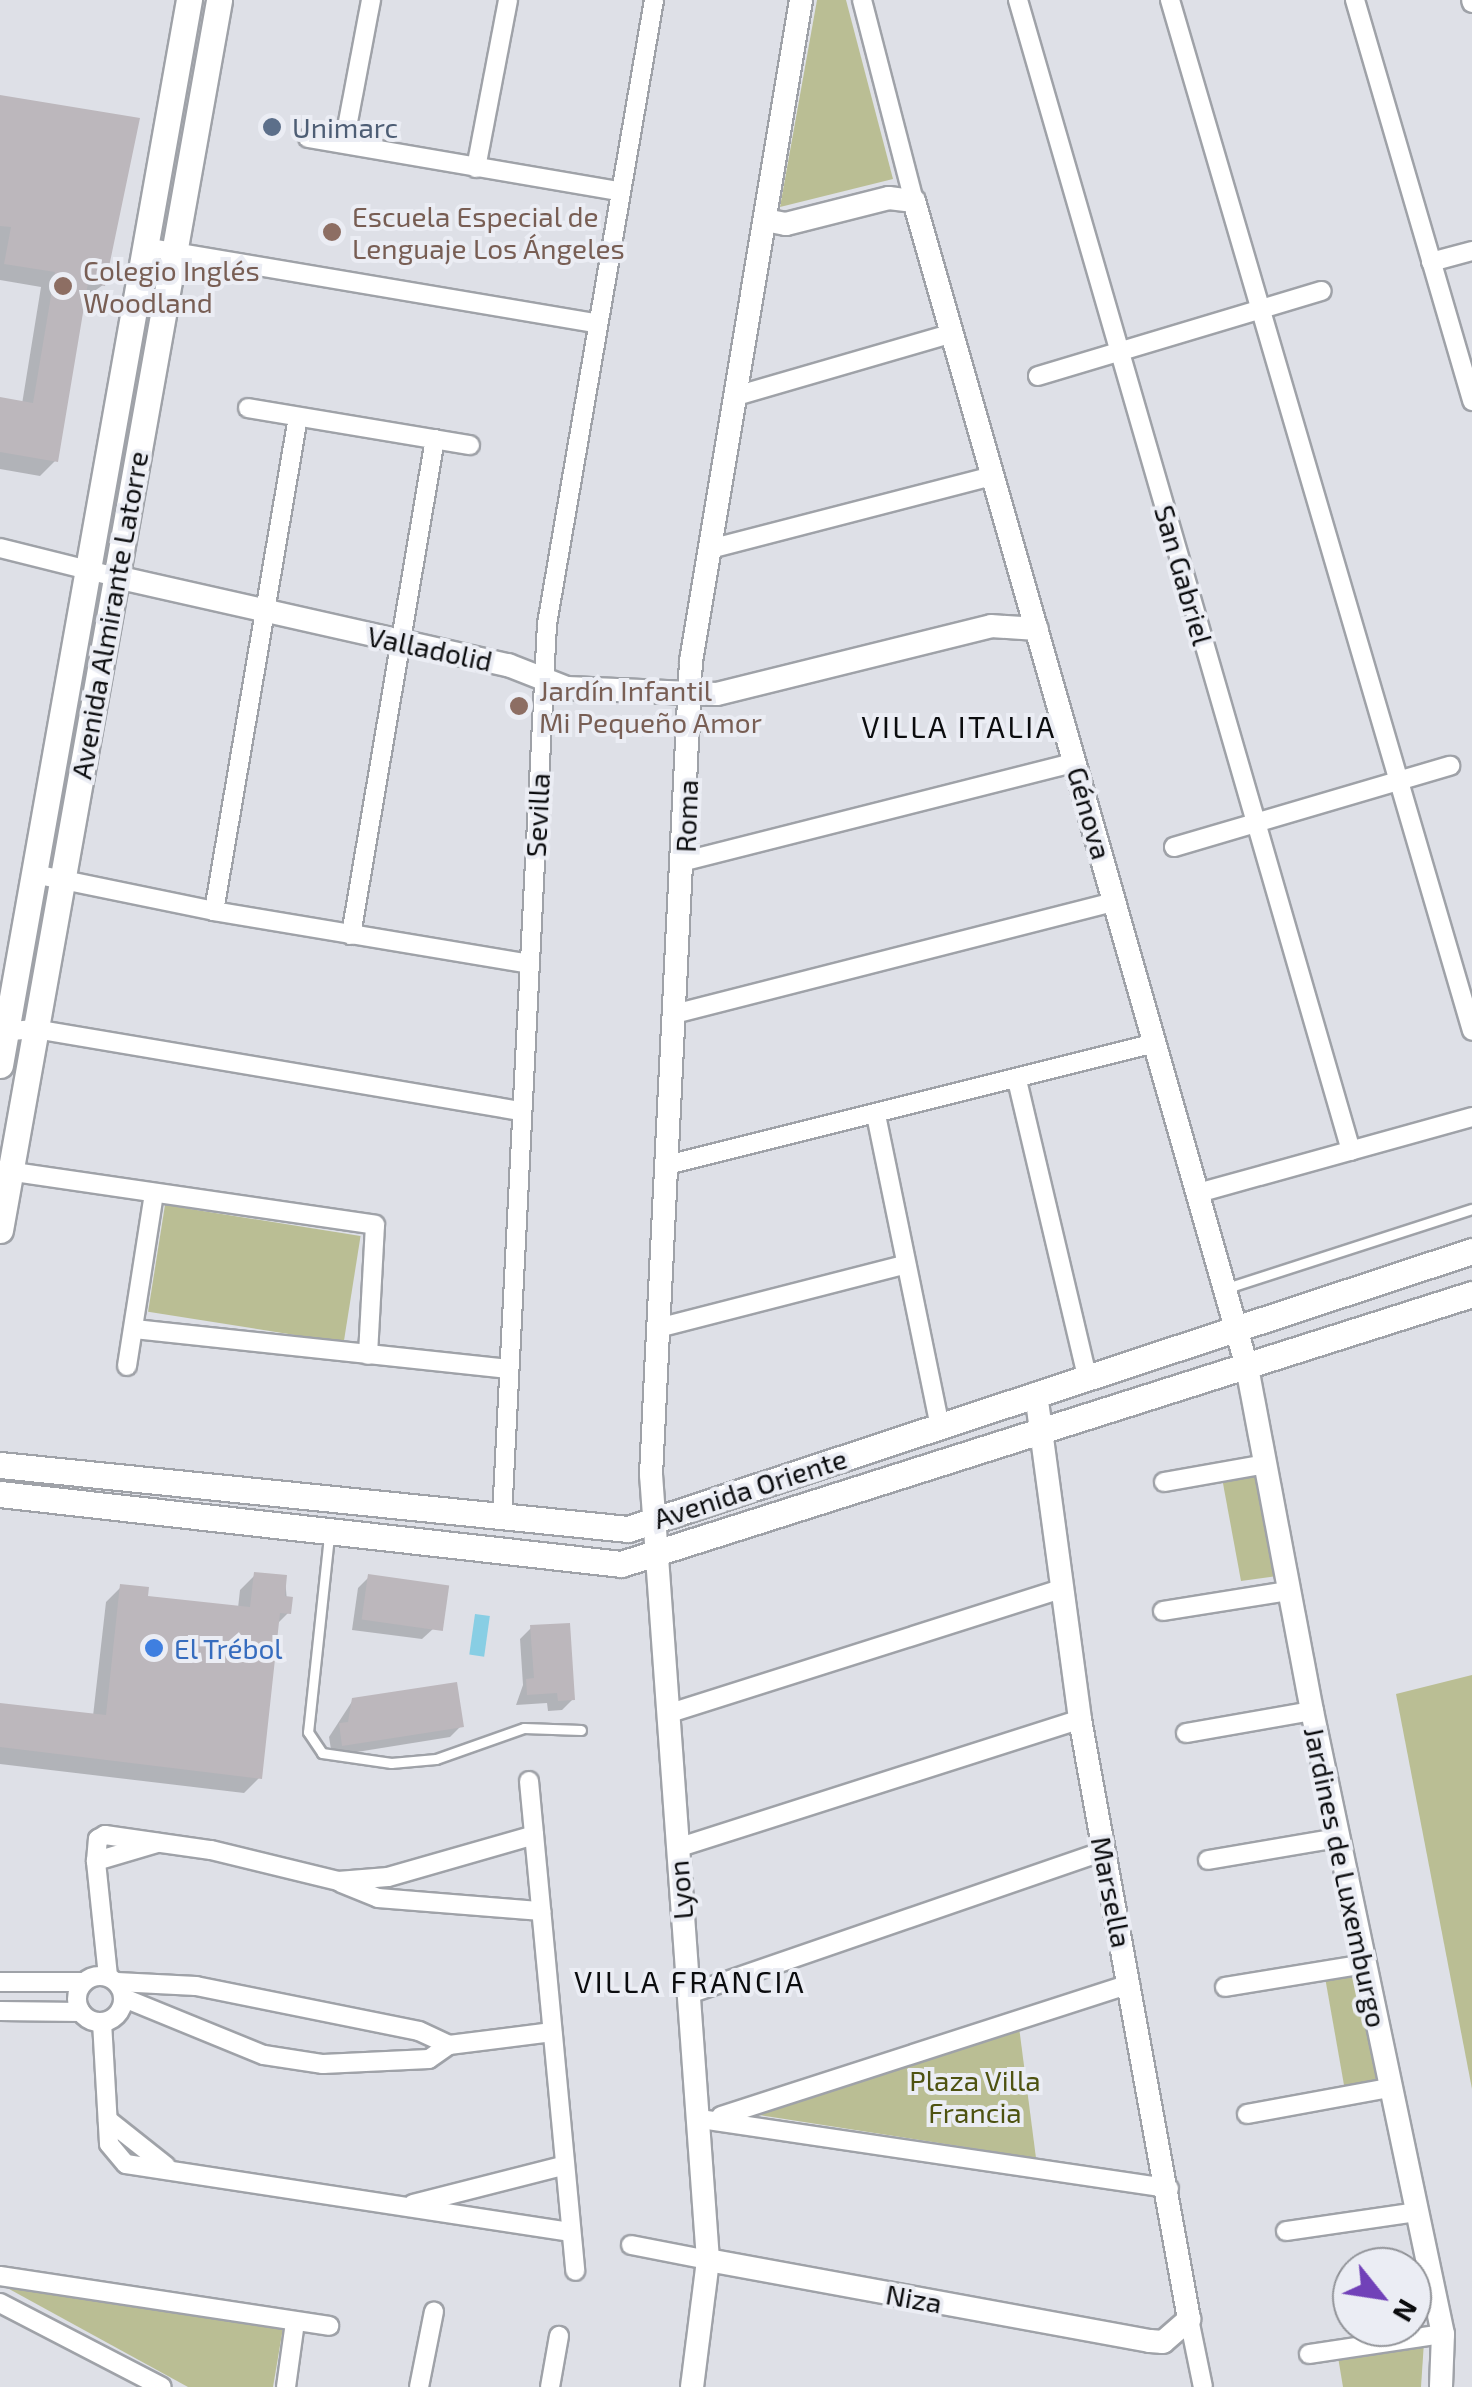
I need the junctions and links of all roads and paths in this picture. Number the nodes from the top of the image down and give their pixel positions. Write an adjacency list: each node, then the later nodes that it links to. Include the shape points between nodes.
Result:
1 (189, 0): 17 (main road, Avenida Almirante Latorre)
2 (219, 0): 19 (main road, Avenida Almirante Latorre)
3 (371, 0): 12 (street)
4 (508, 0): 13 (street)
5 (654, 0): 14 (street, Sevilla)
6 (800, 0): 16 (street, Roma)
7 (862, 0): 15 (street, Génova)
8 (1018, 0): 25 (street, San Gabriel)
9 (1170, 0): 22 (street)
10 (1362, 2): 20 (street)
11 (308, 138): 12 (street)
12 (344, 143): 13 (street)
13 (476, 168): 14 (street)
14 (619, 192): 23 (street, Sevilla)
15 (914, 201): 16 (street, via 889,198 786,224); 24 (street, Génova)
16 (765, 220): 27 (street, Roma)
17 (146, 247): 19 (street); 36 (main road, Avenida Almirante Latorre)
18 (1472, 250): 20 (street)
19 (174, 252): 23 (street); 37 (main road, Avenida Almirante Latorre)
20 (1432, 262): 28 (street)
21 (1322, 290): 22 (street)
22 (1260, 307): 25 (street); 45 (street)
23 (594, 323): 41 (street, Sevilla)
24 (949, 334): 27 (street); 33 (street, Génova)
25 (1120, 352): 26 (street); 46 (street, San Gabriel)
26 (1038, 376)
27 (736, 396): 35 (street, Roma)
28 (1472, 400)
29 (248, 408): 30 (street)
30 (298, 417): 31 (street); 38 (street)
31 (435, 440): 32 (street); 40 (street)
32 (470, 445)
33 (992, 476): 35 (street); 39 (street, Génova)
34 (0, 548): 36 (street, Valladolid)
35 (710, 549): 42 (street, Roma)
36 (88, 570): 37 (street, Valladolid); 49 (main road, Avenida Almirante Latorre)
37 (116, 577): 38 (street, Valladolid); 50 (main road, Avenida Almirante Latorre)
38 (265, 612): 40 (street, Valladolid); 52 (street)
39 (1037, 629): 42 (street, Valladolid, via 991,626 771,684); 43 (street, Génova)
40 (401, 640): 41 (street, Valladolid, via 508,665); 53 (street)
41 (544, 681): 42 (street, Valladolid); 54 (street, Sevilla)
42 (690, 695): 48 (street, Roma)
43 (1075, 762): 48 (street); 51 (street, Génova)
44 (1450, 766): 45 (street)
45 (1398, 779): 46 (street); 57 (street)
46 (1256, 823): 47 (street); 65 (street, San Gabriel)
47 (1174, 846)
48 (685, 861): 55 (street, Roma)
49 (34, 874): 50 (street); 58 (main road, Avenida Almirante Latorre)
50 (63, 880): 52 (street); 56 (main road, Avenida Almirante Latorre)
51 (1115, 902): 55 (street); 59 (street, Génova)
52 (214, 912): 53 (street)
53 (351, 934): 54 (street)
54 (530, 964): 62 (street, Sevilla)
55 (674, 1014): 66 (street, Roma)
56 (35, 1028): 58 (street); 62 (street); 67 (main road, Avenida Almirante Latorre)
57 (1472, 1031)
58 (3, 1032): 60 (main road, Avenida Almirante Latorre)
59 (1155, 1042): 61 (street); 69 (street, Génova)
60 (0, 1064)
61 (1018, 1080): 63 (street); 83 (street)
62 (520, 1112): 82 (street, Sevilla)
63 (876, 1115): 66 (street); 73 (street)
64 (1472, 1117): 65 (street)
65 (1351, 1150): 69 (street)
66 (667, 1164): 76 (street, Roma)
67 (5, 1169): 68 (street); 71 (main road, Avenida Almirante Latorre)
68 (154, 1193): 78 (street); 79 (street, via 375,1224)
69 (1198, 1193): 74 (street, Génova)
70 (1472, 1210): 74 (lane)
71 (0, 1230)
72 (1472, 1251): 77 (main road, Avenida Oriente)
73 (904, 1265): 76 (street); 85 (street)
74 (1225, 1289): 77 (street, Génova)
75 (1472, 1294): 81 (main road, Avenida Oriente)
76 (658, 1328): 92 (street, Roma)
77 (1238, 1328): 81 (street, Génova); 83 (main road, Avenida Oriente)
78 (134, 1329): 79 (street); 80 (street)
79 (368, 1355): 82 (street)
80 (127, 1366)
81 (1247, 1367): 86 (main road, Avenida Oriente); 87 (street, Jardines de Luxemburgo)
82 (507, 1370): 91 (street, Sevilla)
83 (1087, 1378): 84 (main road, Avenida Oriente)
84 (1036, 1394): 85 (main road, Avenida Oriente); 86 (street, Marsella)
85 (940, 1426): 92 (main road, Avenida Oriente)
86 (1044, 1432): 94 (main road, Avenida Oriente); 95 (street, Marsella)
87 (1266, 1464): 89 (street); 96 (street, Jardines de Luxemburgo)
88 (0, 1466): 91 (main road, Avenida Oriente)
89 (1164, 1482)
90 (0, 1494): 93 (main road, Avenida Oriente)
91 (502, 1518): 92 (main road, Avenida Oriente, via 610,1530)
92 (651, 1520): 94 (street, Lyon)
93 (330, 1527): 94 (main road, Avenida Oriente, via 601,1564); 101 (lane, via 308,1732 322,1753 391,1763 436,1759 524,1728)
94 (655, 1558): 99 (street, Lyon)
95 (1060, 1589): 99 (street); 100 (street, Marsella)
96 (1288, 1591): 97 (street); 98 (street, Jardines de Luxemburgo)
97 (1163, 1612)
98 (1312, 1711): 102 (street); 105 (street, Jardines de Luxemburgo)
99 (667, 1714): 106 (street, Lyon)
100 (1080, 1719): 106 (street); 107 (street, Marsella)
101 (581, 1730)
102 (1186, 1733)
103 (529, 1782): 104 (street)
104 (534, 1834): 109 (street, via 388,1878); 110 (street)
105 (1338, 1838): 108 (street); 111 (street, Jardines de Luxemburgo)
106 (677, 1848): 117 (street, Lyon)
107 (1104, 1851): 114 (street, Marsella); 117 (street)
108 (1208, 1860)
109 (338, 1882): 110 (street, via 378,1898); 115 (street, via 159,1843 96,1860)
110 (541, 1911): 121 (street)
111 (1366, 1964): 116 (street); 123 (street, Jardines de Luxemburgo)
112 (0, 1982): 113 (street)
113 (84, 1982): 115 (street); 119 (street, via 77,1993)
114 (1130, 1984): 125 (street); 127 (street, Marsella)
115 (116, 1985): 120 (street, via 121,2010); 122 (street, via 145,1979 228,1992 419,2031); 122 (street, via 264,2054 324,2064 429,2060)
116 (1226, 1987)
117 (689, 1994): 125 (street, Lyon)
118 (0, 2011): 119 (street)
119 (81, 2012): 120 (street)
120 (102, 2022): 128 (street, via 108,2120 168,2167)
121 (552, 2032): 122 (street); 126 (street)
122 (449, 2045)
123 (1389, 2088): 124 (street); 129 (street, Jardines de Luxemburgo)
124 (1247, 2114)
125 (707, 2118): 127 (street); 133 (street, Lyon)
126 (562, 2166): 128 (street); 131 (street)
127 (1169, 2188): 138 (street, Marsella)
128 (407, 2206): 131 (street)
129 (1416, 2212): 130 (street); 141 (street, Jardines de Luxemburgo)
130 (1286, 2231)
131 (568, 2232): 134 (street)
132 (630, 2245): 133 (street, Niza)
133 (708, 2260): 138 (street, Niza, via 1150,2341 1163,2342); 148 (street, Lyon)
134 (575, 2271)
135 (0, 2276): 139 (street)
136 (0, 2303): 144 (street)
137 (434, 2311): 146 (street)
138 (1189, 2319): 149 (street, Marsella)
139 (295, 2322): 140 (street); 145 (street)
140 (328, 2326)
141 (1443, 2334): 143 (street); 150 (street, Jardines de Luxemburgo)
142 (559, 2336): 147 (street)
143 (1308, 2354)
144 (162, 2387)
145 (286, 2387)
146 (419, 2387)
147 (550, 2387)
148 (692, 2387)
149 (1203, 2387)
150 (1440, 2387)

